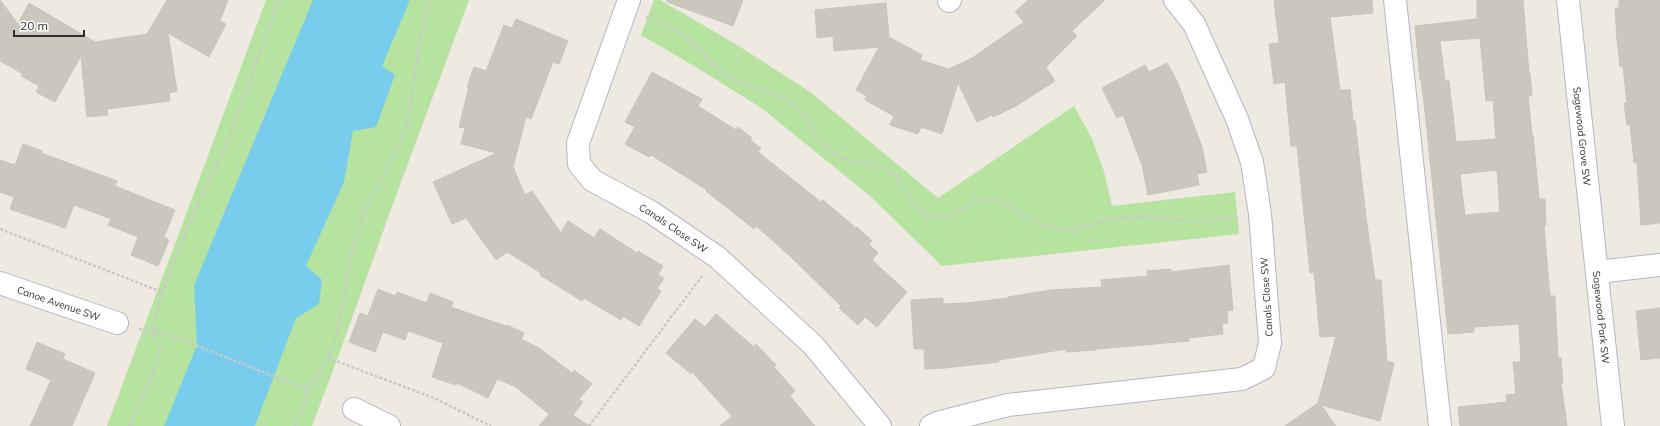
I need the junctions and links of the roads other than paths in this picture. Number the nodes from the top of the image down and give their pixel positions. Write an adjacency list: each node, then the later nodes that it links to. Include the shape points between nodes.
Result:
1 (1175, 0): 12 (street, Canals Close SW, via 1194,24 1237,119 1252,162 1260,214 1270,343 1264,368 1242,379 1008,404 937,422)
2 (1395, 0): 13 (street)
3 (1568, 0): 6 (street, Sagewood Grove SW)
4 (628, 2): 11 (street, Canals Close SW, via 578,143 579,164 592,180 650,212 717,257 813,345)
5 (1660, 265): 6 (street, Sagewood Park SW)
6 (1597, 272): 14 (street, Sagewood Park SW)
7 (0, 283): 8 (street, Canoe Avenue SW)
8 (117, 323)
9 (354, 410): 10 (street)
10 (389, 426)
11 (880, 426)
12 (932, 426)
13 (1440, 426)
14 (1613, 426)

